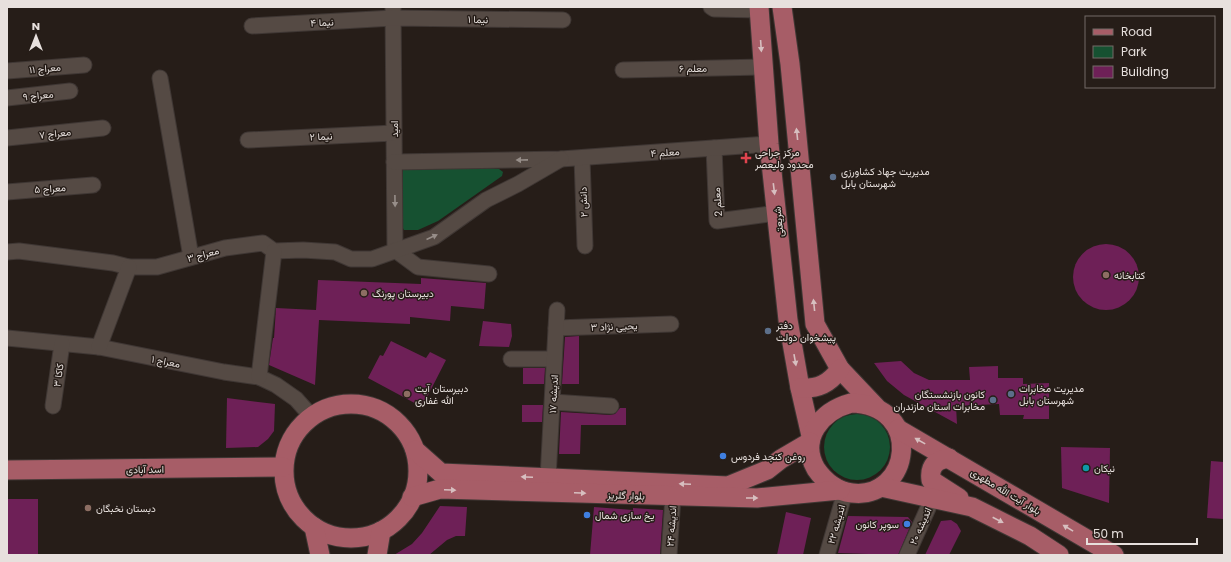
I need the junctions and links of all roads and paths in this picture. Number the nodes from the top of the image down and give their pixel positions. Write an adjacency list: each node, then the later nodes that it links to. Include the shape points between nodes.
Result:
1 (711, 7): 3 (street)
2 (782, 7): 41 (main road, one-way to 2, via 815,324 790,64)
3 (759, 8): 8 (main road, شریعتی, one-way to 8)
4 (393, 13): 5 (street, نیما ۱); 6 (street, نیما ۴); 15 (street, امید)
5 (563, 20)
6 (252, 26)
7 (84, 65): 10 (street, معراج ۱۱)
8 (763, 67): 9 (street, معلم ۶); 18 (main road, شریعتی)
9 (623, 70)
10 (7, 71)
11 (160, 78): 30 (street)
12 (70, 91): 13 (street, معراج ۹)
13 (7, 98)
14 (103, 128): 16 (street, معراج ۷)
15 (394, 133): 17 (street, نیما ۲); 22 (street, امید)
16 (7, 138)
17 (248, 140)
18 (769, 144): 19 (street, معلم ۴); 25 (main road, شریعتی, one-way to 25)
19 (714, 148): 20 (street, معلم ۴); 25 (street, معلم 2, via 717,221)
20 (582, 158): 21 (street, معلم ۴); 26 (street, دانش ۲)
21 (560, 160): 22 (street, معلم ۴, one-way to 22); 27 (street, معراج ۳, one-way to 21, via 434,237 486,200)
22 (394, 162): 27 (street, امید, one-way to 27)
23 (93, 185): 24 (street, معراج ۵)
24 (7, 192)
25 (777, 213): 43 (main road, شریعتی, one-way to 43, via 788,320)
26 (585, 246)
27 (395, 250): 28 (street, معراج ۳, via 372,259 351,259 335,252); 32 (street, via 418,267)
28 (274, 251): 30 (street, معراج ۳, via 263,244 225,248); 42 (street)
29 (7, 252): 31 (street, معراج ۳, via 18,251)
30 (191, 257): 31 (street, معراج ۳, via 157,267)
31 (129, 267): 38 (street)
32 (489, 274)
33 (557, 310): 35 (street, اندیشه ۱۷)
34 (671, 324): 35 (street, یحیی نژاد ۳)
35 (556, 328): 40 (street, اندیشه ۱۷)
36 (7, 338): 37 (street, معراج ۱)
37 (62, 344): 38 (street, معراج ۱); 45 (street, کاکا ۳)
38 (99, 347): 42 (street, معراج ۱)
39 (511, 359): 40 (street)
40 (554, 359): 44 (street, اندیشه ۱۷)
41 (840, 369): 43 (main road, via 823,385); 47 (main road)
42 (259, 377): 48 (street, معراج ۱, via 296,398)
43 (800, 388): 50 (main road, شریعتی)
44 (553, 402): 46 (street); 55 (street, اندیشه ۱۷)
45 (53, 406)
46 (612, 406)
47 (876, 407): 49 (main road, via 885,413); 50 (main road, via 851,403 839,407 828,413)
48 (312, 417): 51 (main road, via 342,404 360,404 378,409 394,419 406,432); 53 (main road, via 296,433 287,449)
49 (898, 429): 52 (main road, بلوار آیت الله مطهری, one-way to 49); 56 (main road, via 901,456 894,474)
50 (810, 439): 55 (main road, بلوار گلریز, one-way to 55, via 767,470 728,486); 57 (main road, via 815,466 821,476)
51 (415, 450): 55 (main road, بلوار گلریز, one-way to 51, via 441,473); 60 (main road, via 418,469)
52 (949, 458): 61 (main road, via 939,460 933,465 930,472 931,480); 70 (main road, بلوار آیت الله مطهری, one-way to 52)
53 (284, 467): 54 (main road, اسد آبادی); 62 (main road, via 285,485 291,501 301,516)
54 (7, 470)
55 (548, 478)
56 (881, 487): 57 (main road, via 858,494); 59 (main road)
57 (842, 491): 58 (main road, بلوار گلریز, one-way to 57, via 757,498); 67 (street, اندیشه ۲۲)
58 (672, 497): 60 (main road, بلوار گلریز, one-way to 58, via 440,489); 66 (street, اندیشه ۲۴)
59 (933, 497): 61 (main road); 68 (street, اندیشه ۲۰)
60 (412, 498): 63 (main road, via 397,520)
61 (972, 506): 69 (main road, one-way to 69, via 1030,536)
62 (314, 527): 63 (main road, via 330,535 347,538 365,537); 64 (main road)
63 (381, 531): 65 (main road)
64 (320, 555)
65 (377, 555)
66 (669, 555)
67 (827, 555)
68 (907, 555)
69 (1059, 555)
70 (1114, 555)

